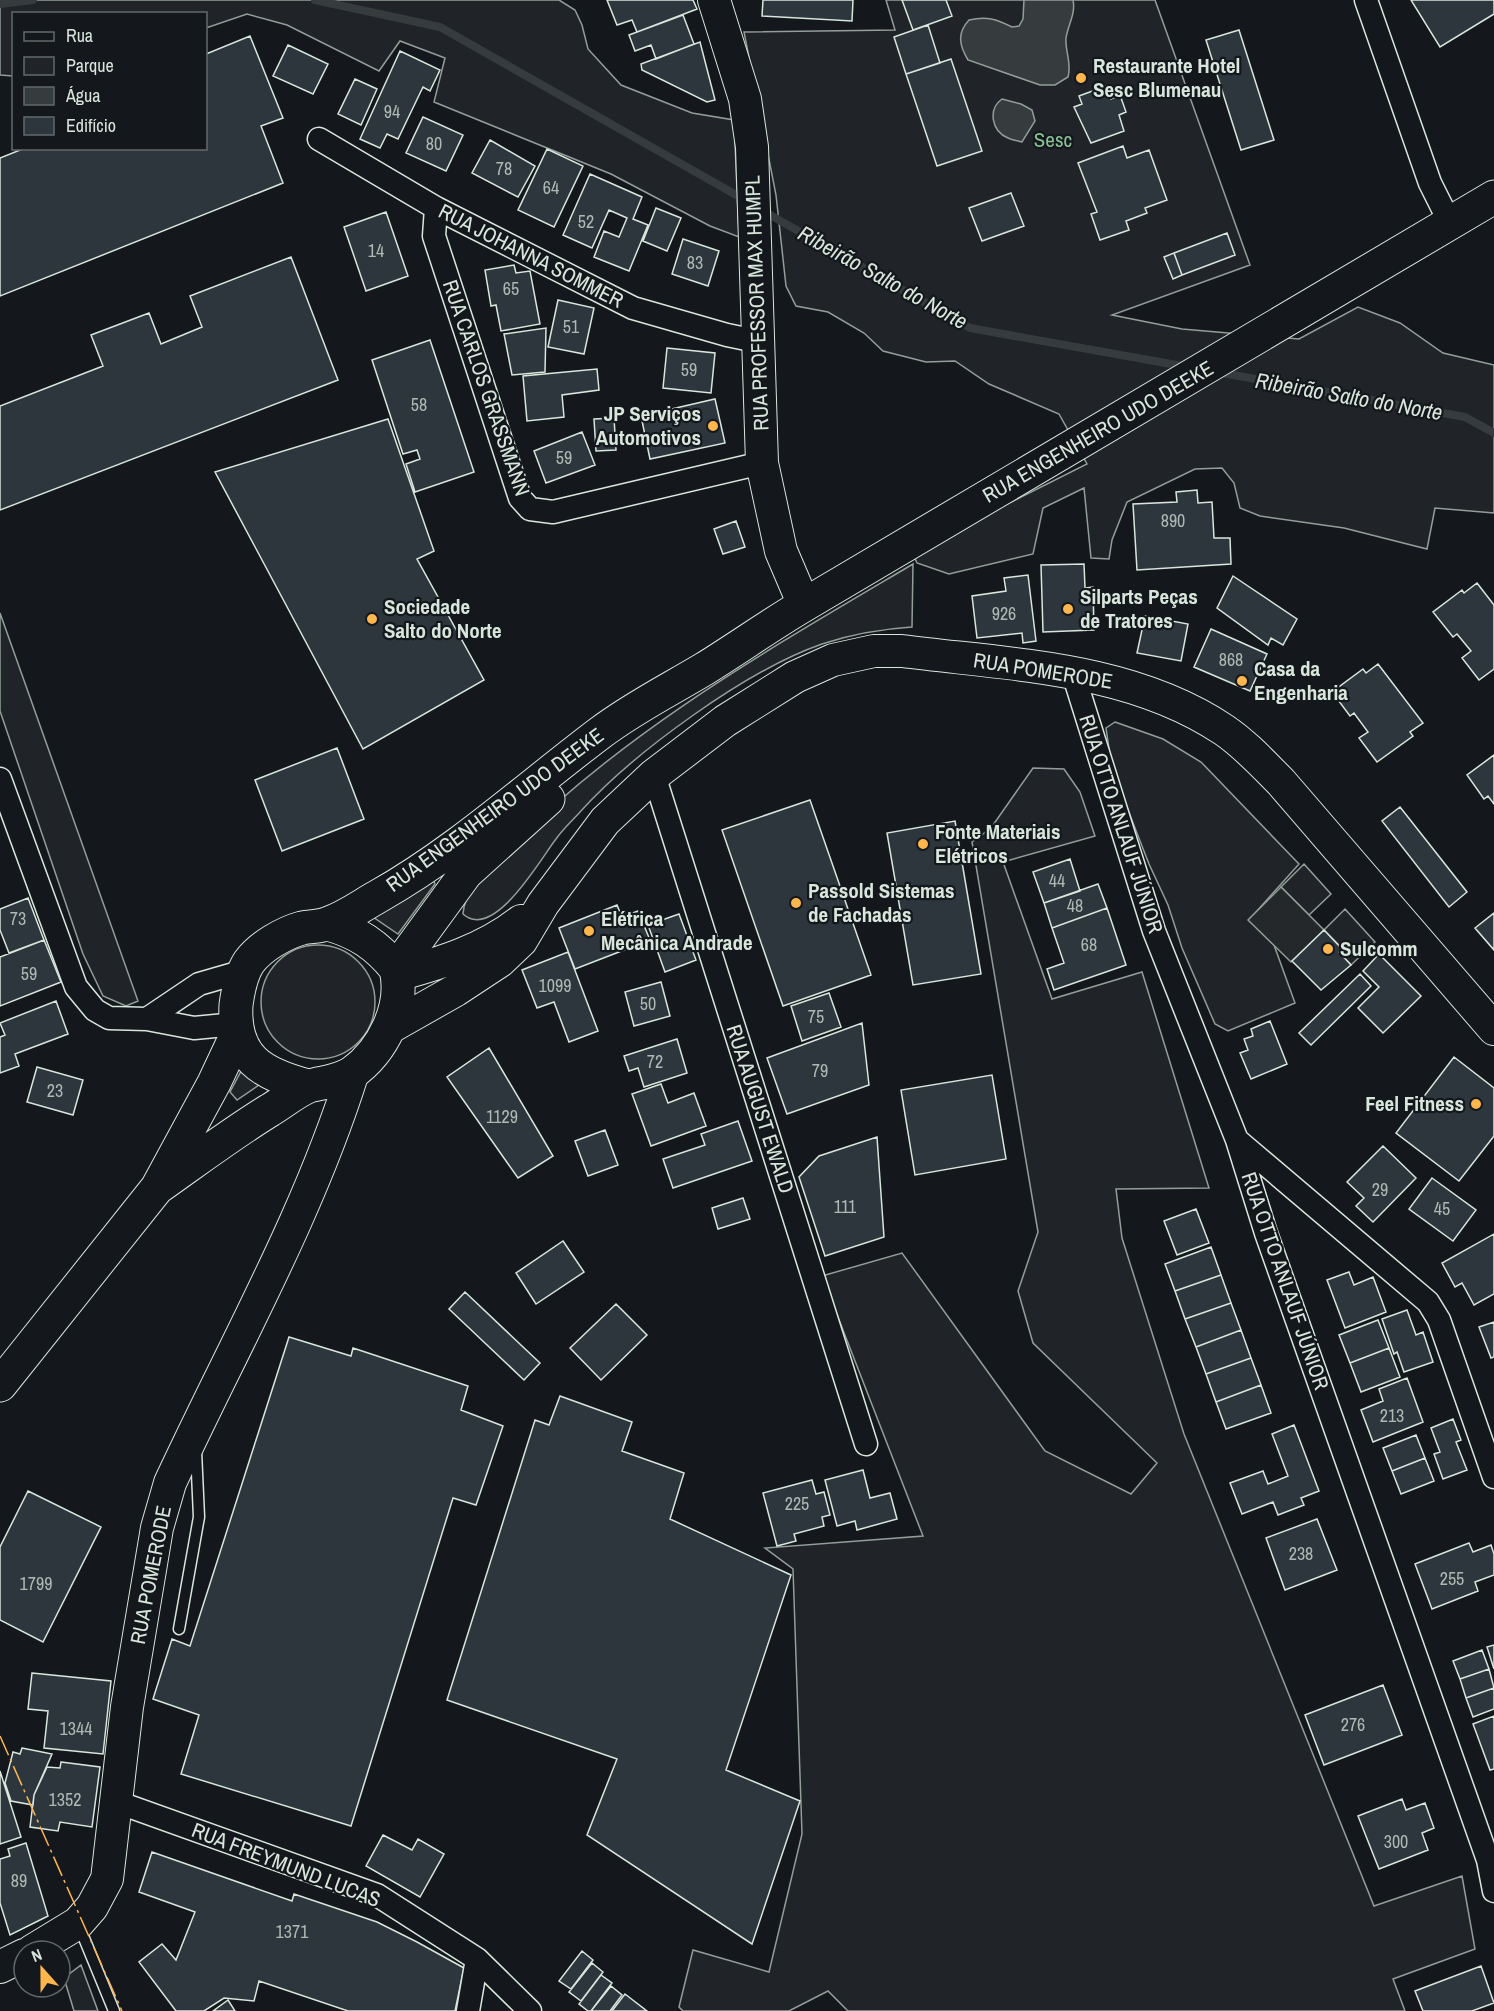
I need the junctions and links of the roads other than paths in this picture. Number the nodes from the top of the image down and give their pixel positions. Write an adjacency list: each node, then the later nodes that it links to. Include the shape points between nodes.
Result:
1 (714, 0): 7 (street, RUA PROFESSOR MAX HUMPL, via 745,99 752,147)
2 (1366, 0): 6 (street, via 1430,183)
3 (319, 139): 5 (street, RUA JOHANNA SOMMER)
4 (1494, 197): 6 (main road, RUA ENGENHEIRO UDO DEEKE)
5 (436, 208): 7 (street, RUA JOHANNA SOMMER, via 633,309); 8 (street, RUA CARLOS GRASSMANN, via 434,236 520,498 530,509 553,512)
6 (1450, 223): 9 (main road, RUA ENGENHEIRO UDO DEEKE)
7 (756, 341): 8 (street, RUA PROFESSOR MAX HUMPL)
8 (762, 463): 9 (street, RUA PROFESSOR MAX HUMPL, via 781,551)
9 (804, 604): 10 (main road, RUA ENGENHEIRO UDO DEEKE)
10 (704, 669): 15 (main road, RUA ENGENHEIRO UDO DEEKE, via 603,731 407,881); 17 (main road, RUA ENGENHEIRO UDO DEEKE, via 517,825 466,873)
11 (1073, 673): 12 (street, RUA POMERODE, via 902,651 874,651 833,660 795,677 725,721); 21 (street, RUA POMERODE, via 1114,680 1163,698 1223,729 1254,754); 25 (street, RUA OTTO ANLAUF JÚNIOR, via 1155,931)
12 (654, 775): 14 (street, RUA POMERODE, via 605,820); 29 (street, RUA AUGUST EWALD)
13 (0, 779): 18 (street, via 76,987 95,1010 109,1018)
14 (543, 904): 17 (street, RUA POMERODE, via 492,941 465,954); 20 (street, RUA POMERODE, via 521,941 500,961)
15 (328, 924): 16 (main road, RUA ENGENHEIRO UDO DEEKE, via 301,928 280,937 251,960); 17 (main road, via 364,938 384,954)
16 (244, 971): 18 (street, via 199,984); 19 (main road, RUA ENGENHEIRO UDO DEEKE, via 237,993)
17 (396, 972): 20 (main road, RUA ENGENHEIRO UDO DEEKE)
18 (147, 1019): 19 (street, via 194,1028)
19 (237, 1028): 23 (main road, via 250,1060 276,1078); 26 (main road, RUA ENGENHEIRO UDO DEEKE, via 214,1083)
20 (389, 1028): 22 (main road, RUA ENGENHEIRO UDO DEEKE, via 378,1047)
21 (1494, 1029)
22 (353, 1072): 23 (main road, RUA ENGENHEIRO UDO DEEKE); 24 (street, RUA POMERODE)
23 (312, 1086): 24 (street, via 327,1100); 26 (main road, RUA ENGENHEIRO UDO DEEKE, via 249,1123)
24 (335, 1127): 28 (street, RUA POMERODE, via 295,1224)
25 (1236, 1140): 30 (street, via 1428,1302 1439,1320); 33 (street, RUA OTTO ANLAUF JÚNIOR)
26 (157, 1188): 27 (main road, RUA ENGENHEIRO UDO DEEKE)
27 (0, 1385)
28 (195, 1430): 31 (lane, via 199,1517); 32 (street, RUA POMERODE, via 170,1483 157,1528 127,1707)
29 (866, 1443)
30 (1494, 1477)
31 (179, 1629)
32 (117, 1802): 35 (street, RUA POMERODE, via 107,1879 93,1907); 37 (street, RUA FREYMUND LUCAS, via 377,1895)
33 (1491, 1859): 34 (street, RUA OTTO ANLAUF JÚNIOR)
34 (1494, 1891)
35 (78, 1923): 36 (street, RUA POMERODE); 38 (lane)
36 (52, 1939)
37 (477, 1959): 39 (street); 40 (street, RUA FREYMUND LUCAS)
38 (114, 2011)
39 (468, 2011)
40 (530, 2011)

